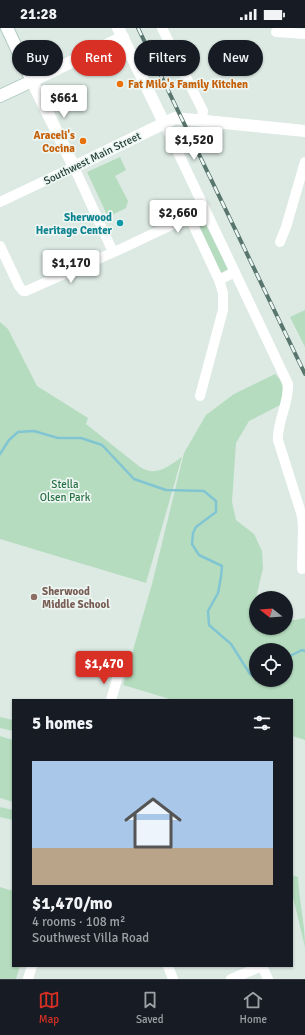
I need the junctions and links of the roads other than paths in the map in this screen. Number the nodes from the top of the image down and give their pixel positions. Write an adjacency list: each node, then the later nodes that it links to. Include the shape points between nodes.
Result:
1 (7, 28): 6 (street)
2 (162, 28): 8 (street, via 203,111)
3 (276, 32): 5 (street)
4 (120, 33): 6 (street); 9 (street)
5 (305, 34)
6 (32, 80): 7 (street); 12 (street)
7 (0, 96)
8 (201, 121): 9 (street, Southwest Main Street, via 175,118); 10 (street, Southwest Main Street)
9 (164, 123): 12 (street, Southwest Main Street); 14 (street)
10 (305, 131)
11 (305, 162): 16 (street)
12 (74, 167): 13 (street, Southwest Main Street); 18 (street)
13 (0, 202)
14 (205, 209): 15 (street); 19 (street)
15 (189, 216): 18 (street); 20 (street)
16 (280, 242)
17 (0, 246): 18 (street, via 23,291 30,291)
18 (114, 252)
19 (235, 272): 20 (street); 22 (street, via 288,384 288,398 278,429 278,440 302,516)
20 (219, 280): 21 (street, via 223,293 223,310)
21 (200, 396)
22 (302, 569)
23 (118, 676): 24 (street)
24 (111, 699)
25 (32, 967): 29 (street)
26 (168, 967): 30 (street)
27 (260, 967): 31 (street)
28 (262, 967): 32 (street)
29 (28, 979)
30 (174, 979)
31 (231, 979)
32 (268, 979)

